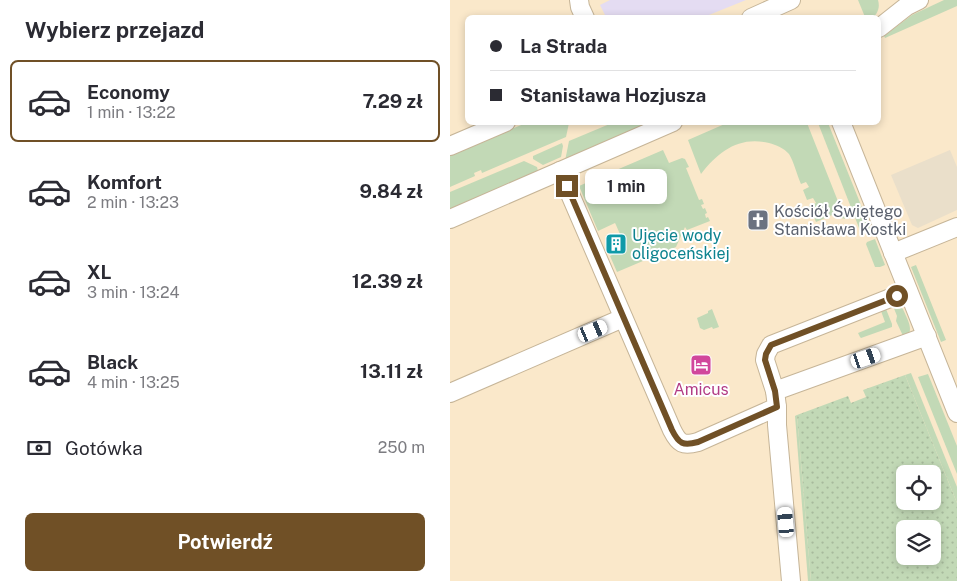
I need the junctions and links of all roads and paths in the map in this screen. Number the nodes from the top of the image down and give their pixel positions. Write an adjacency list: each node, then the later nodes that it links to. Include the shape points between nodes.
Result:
1 (579, 0): 6 (street)
2 (791, 0): 5 (street)
3 (892, 0): 8 (street, via 890,16)
4 (920, 0): 8 (street)
5 (768, 4): 7 (street)
6 (584, 15)
7 (755, 15)
8 (883, 25)
9 (499, 125): 12 (street)
10 (666, 125): 13 (street)
11 (842, 125): 16 (street)
12 (450, 146)
13 (560, 171): 14 (street); 18 (street)
14 (450, 219)
15 (957, 227): 16 (street)
16 (893, 253): 17 (street)
17 (908, 291): 19 (street); 21 (street, via 771,345 765,360)
18 (623, 318): 20 (street); 21 (street, via 672,430 682,443 698,442)
19 (927, 336): 21 (street); 22 (street)
20 (450, 393)
21 (776, 399): 23 (street)
22 (957, 413)
23 (791, 581)

